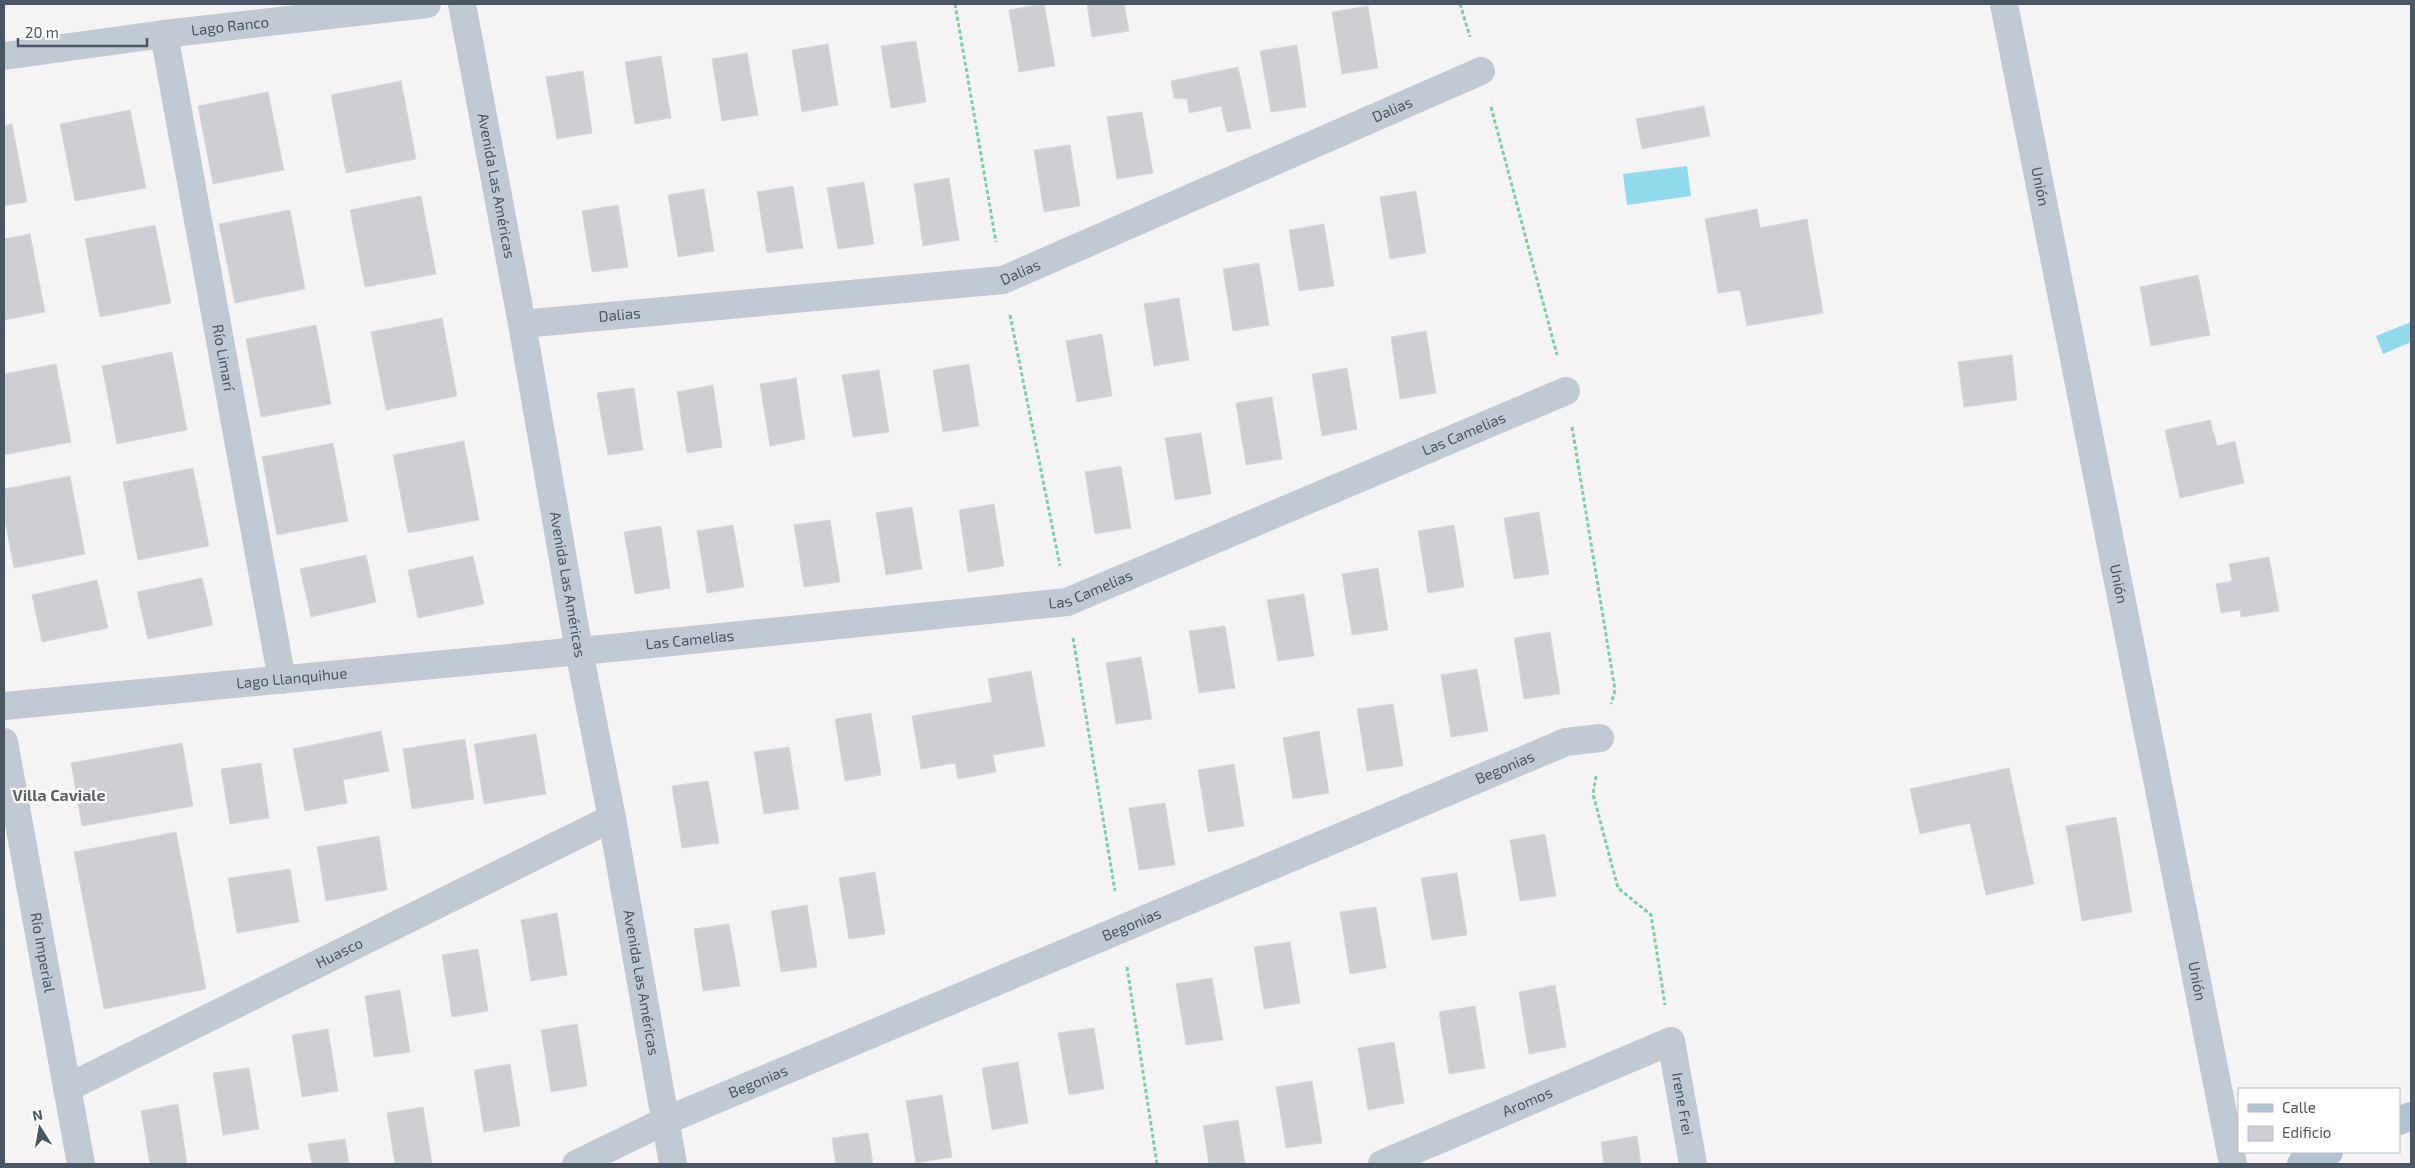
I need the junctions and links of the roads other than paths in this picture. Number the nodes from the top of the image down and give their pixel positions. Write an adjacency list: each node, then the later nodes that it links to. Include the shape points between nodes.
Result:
1 (427, 4): 4 (street, Lago Ranco)
2 (462, 4): 7 (street, Avenida Las Américas)
3 (2004, 4): 24 (street, Unión)
4 (164, 34): 5 (street, Lago Ranco); 10 (street, Río Limarí)
5 (4, 56)
6 (1481, 71): 7 (street, Dalias, via 1003,280)
7 (522, 324): 9 (street, Avenida Las Américas)
8 (1566, 391): 9 (street, Las Camelias, via 1067,602)
9 (579, 651): 10 (street, Lago Llanquihue); 14 (street, Avenida Las Américas)
10 (282, 680): 11 (street, Lago Llanquihue)
11 (4, 706)
12 (1600, 738): 17 (street, Begonias, via 1566,742)
13 (4, 742): 16 (street, Río Imperial)
14 (612, 818): 16 (street, Huasco); 17 (street, Avenida Las Américas)
15 (1671, 1041): 22 (street, Aromos); 23 (street, Irene Frei)
16 (67, 1088): 19 (street, Río Imperial)
17 (665, 1121): 20 (street, Begonias); 21 (street, Avenida Las Américas)
18 (2327, 1153): 25 (main road)
19 (81, 1164)
20 (576, 1164)
21 (673, 1164)
22 (1382, 1164)
23 (1693, 1164)
24 (2233, 1164)
25 (2301, 1164)

